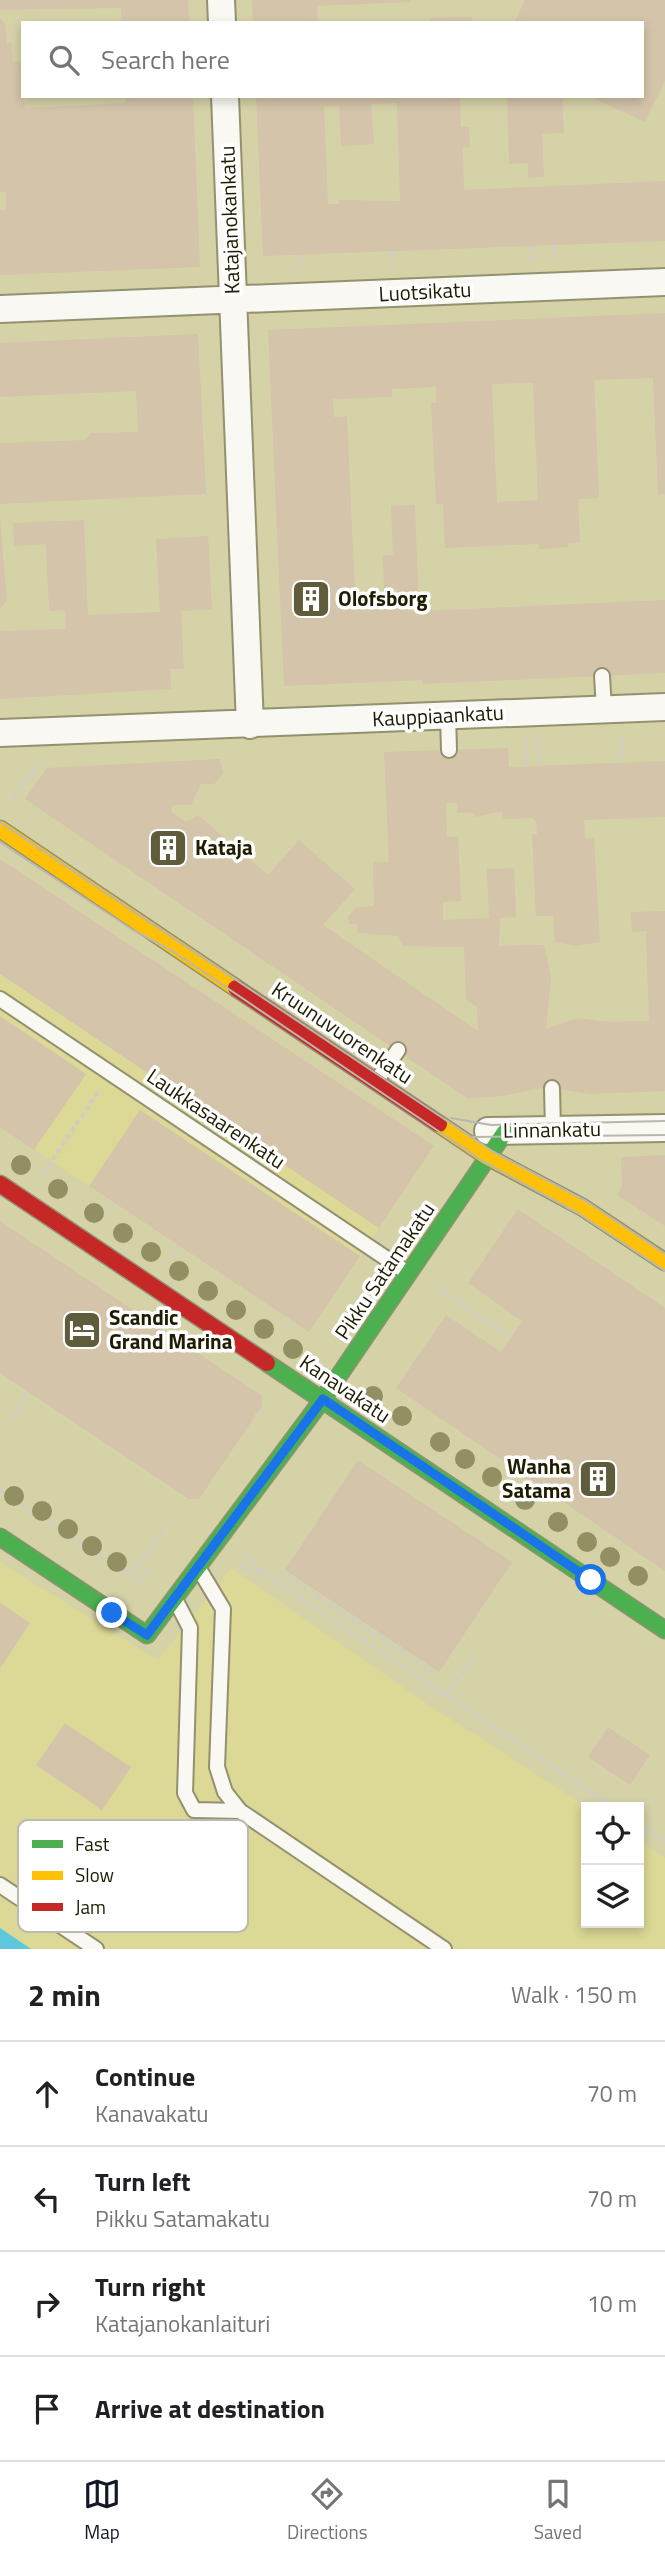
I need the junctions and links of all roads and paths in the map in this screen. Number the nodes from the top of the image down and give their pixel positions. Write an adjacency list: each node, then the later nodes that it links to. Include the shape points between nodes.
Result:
1 (221, 0): 2 (street)
2 (222, 21)
3 (225, 98): 7 (street, Katajanokankatu)
4 (299, 255): 5 (path)
5 (300, 267)
6 (665, 282): 7 (street, Luotsikatu)
7 (233, 301): 8 (street, Luotsikatu); 15 (street, Katajanokankatu)
8 (0, 309)
9 (206, 494): 10 (path)
10 (212, 498)
11 (602, 676): 13 (lane)
12 (665, 707): 13 (street, Kauppiaankatu)
13 (604, 709): 14 (street, Kauppiaankatu)
14 (448, 716): 15 (street, Kauppiaankatu); 19 (lane)
15 (250, 725): 16 (street, Kauppiaankatu)
16 (0, 733)
17 (525, 740): 22 (path)
18 (537, 740): 21 (path)
19 (449, 750)
20 (40, 761): 23 (path)
21 (539, 766)
22 (527, 767)
23 (7, 808)
24 (0, 829): 28 (street, Kruunuvuorenkatu)
25 (0, 999): 27 (lane, Laukkasaarenkatu)
26 (398, 1050): 28 (lane)
27 (110, 1073): 36 (path); 42 (lane, Laukkasaarenkatu)
28 (376, 1081): 30 (street, Kruunuvuorenkatu)
29 (552, 1088): 32 (lane)
30 (439, 1123): 33 (street, Linnankatu); 34 (street, Kruunuvuorenkatu)
31 (665, 1128): 32 (street, Linnankatu)
32 (553, 1131): 33 (street, Linnankatu)
33 (505, 1132): 34 (street, Pikku Satamakatu)
34 (488, 1157): 41 (street, Kruunuvuorenkatu, via 582,1207); 42 (street, Pikku Satamakatu)
35 (0, 1184): 36 (street, Kanavakatu)
36 (26, 1200): 48 (street, Kanavakatu)
37 (115, 1203): 38 (path)
38 (107, 1213)
39 (180, 1247): 40 (path)
40 (173, 1256)
41 (665, 1262)
42 (408, 1273): 48 (street, Pikku Satamakatu)
43 (435, 1286): 46 (path)
44 (292, 1321): 45 (path)
45 (286, 1329)
46 (512, 1337)
47 (27, 1391): 49 (path)
48 (323, 1399): 54 (street, Pikku Satamakatu); 60 (street, Kanavakatu)
49 (11, 1420)
50 (0, 1490): 51 (path, via 124,1572 132,1573)
51 (167, 1524)
52 (0, 1537): 59 (street, Pikku Satamakatu, via 147,1635)
53 (245, 1551): 57 (path)
54 (204, 1563): 57 (path); 59 (street, Pikku Satamakatu); 65 (lane, via 223,1609 217,1767 225,1792)
55 (151, 1569): 58 (path, via 135,1586)
56 (280, 1572): 62 (path, via 432,1672)
57 (265, 1574): 63 (path)
58 (123, 1584)
59 (176, 1601): 65 (lane, via 190,1628 185,1793 194,1810)
60 (665, 1630)
61 (474, 1655): 63 (path)
62 (433, 1668)
63 (446, 1696): 64 (path)
64 (605, 1802)
65 (240, 1811): 72 (lane)
66 (644, 1827): 67 (path)
67 (665, 1842)
68 (0, 1885): 69 (lane)
69 (18, 1897)
70 (70, 1932): 71 (lane)
71 (96, 1949)
72 (444, 1949)

